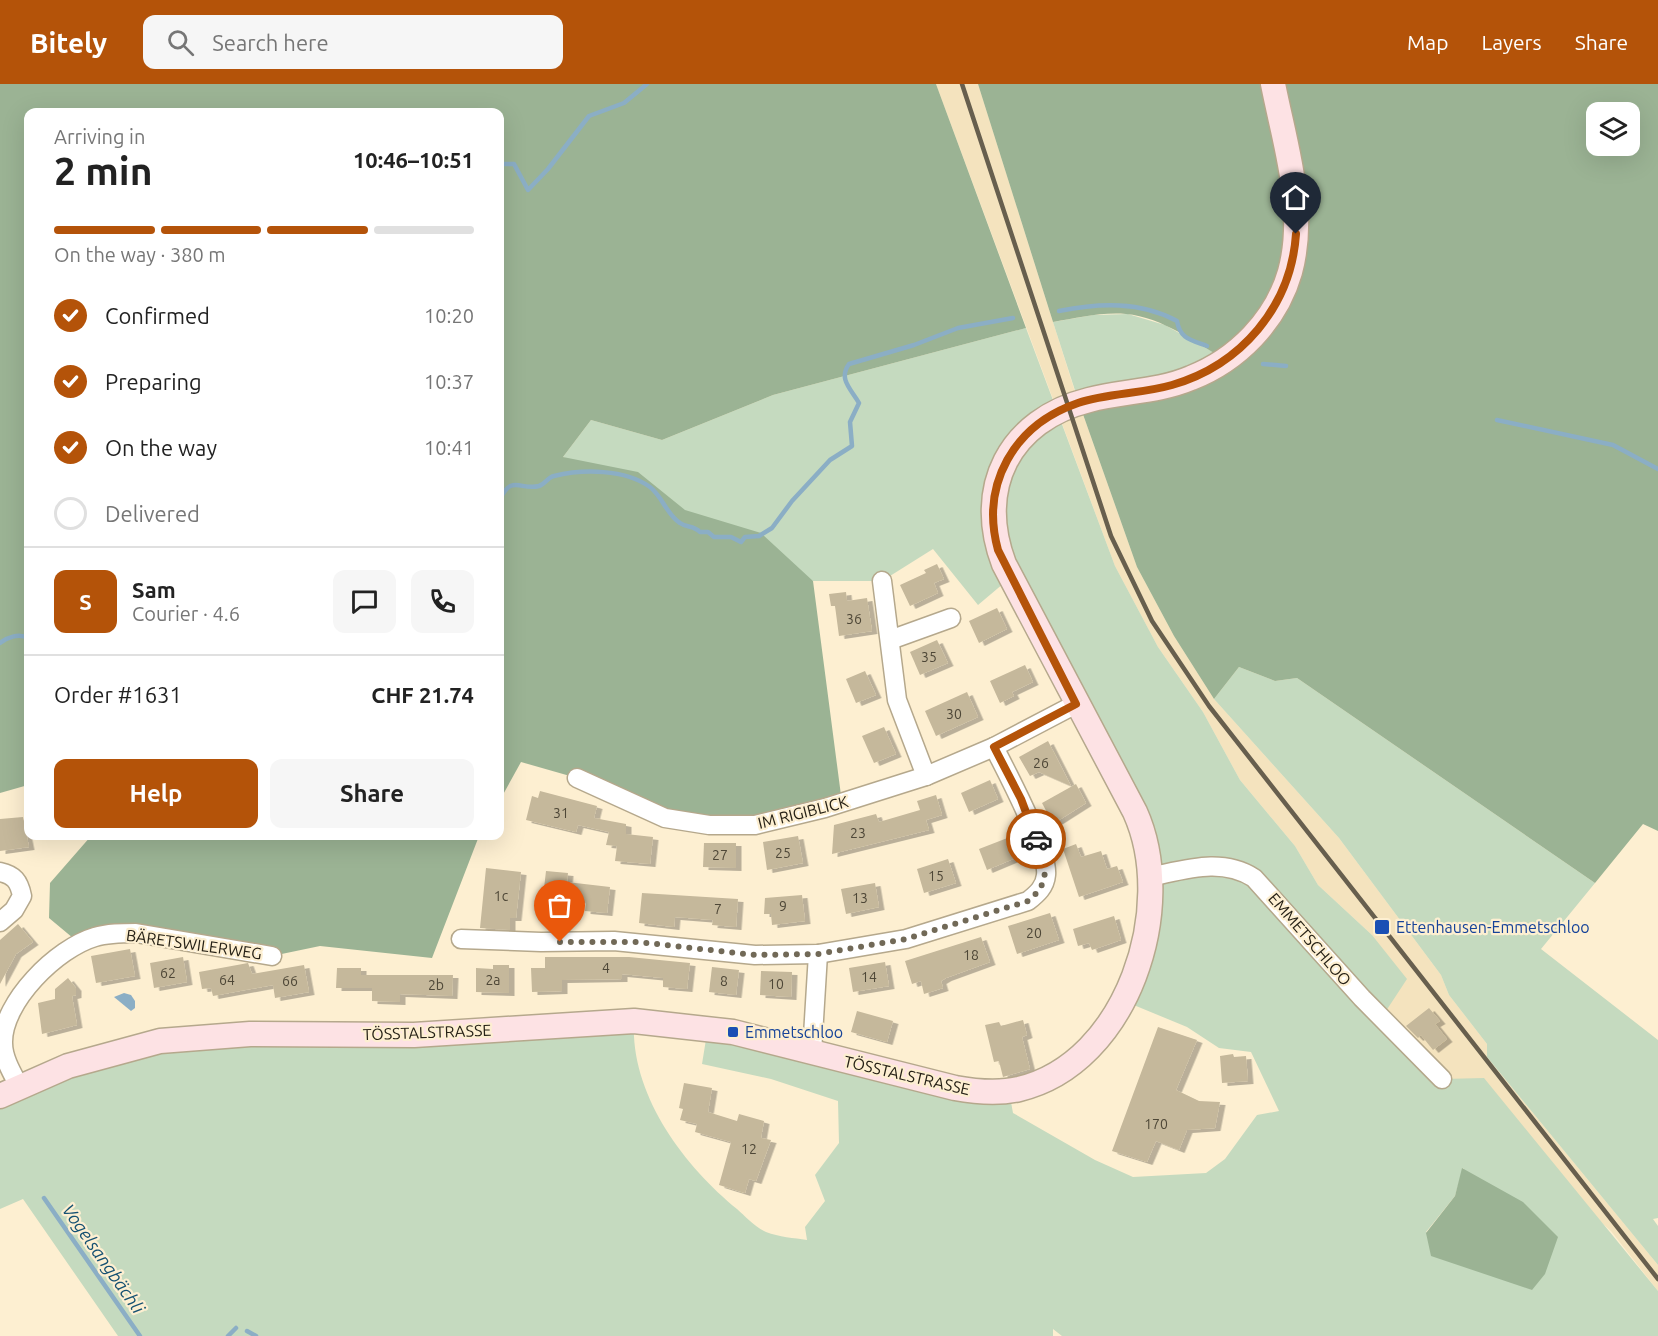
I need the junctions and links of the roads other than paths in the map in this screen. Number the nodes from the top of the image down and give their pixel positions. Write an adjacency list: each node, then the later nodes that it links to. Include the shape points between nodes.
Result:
1 (1272, 84): 5 (main road, TÖSSTALSTRASSE, via 1297,220 1290,273 1271,314 1240,350 1207,371 1170,386 1089,400 1048,416 1015,446 998,480 992,515 998,550)
2 (882, 581): 4 (street)
3 (951, 618): 4 (street)
4 (890, 640): 7 (street, via 897,700)
5 (1076, 704): 6 (street, IM RIGIBLICK); 10 (main road, TÖSSTALSTRASSE, via 1139,821 1149,856)
6 (994, 747): 7 (street, IM RIGIBLICK); 13 (street, via 1021,799 1046,868 1037,894 1028,901 906,939)
7 (926, 777): 8 (street, IM RIGIBLICK, via 755,825 709,825 665,818)
8 (577, 778)
9 (0, 872): 11 (street, via 19,883 22,896)
10 (1149, 877): 16 (main road, TÖSSTALSTRASSE, via 1148,921 1124,1001 1094,1045 1058,1073 1020,1089 984,1093); 17 (street, EMMETSCHLOO, via 1219,865 1242,870 1254,878 1362,998)
11 (0, 922)
12 (461, 939): 13 (street, via 614,941 755,955)
13 (818, 954): 16 (street)
14 (272, 956): 15 (street, BÄRETSWILERWEG, via 136,933 95,937 67,950 29,984 14,1008)
15 (1, 1044): 18 (street, BÄRETSWILERWEG)
16 (812, 1052): 18 (main road, TÖSSTALSTRASSE, via 708,1027 634,1021 414,1035 214,1035 122,1050 68,1066)
17 (1442, 1079)
18 (9, 1091)

